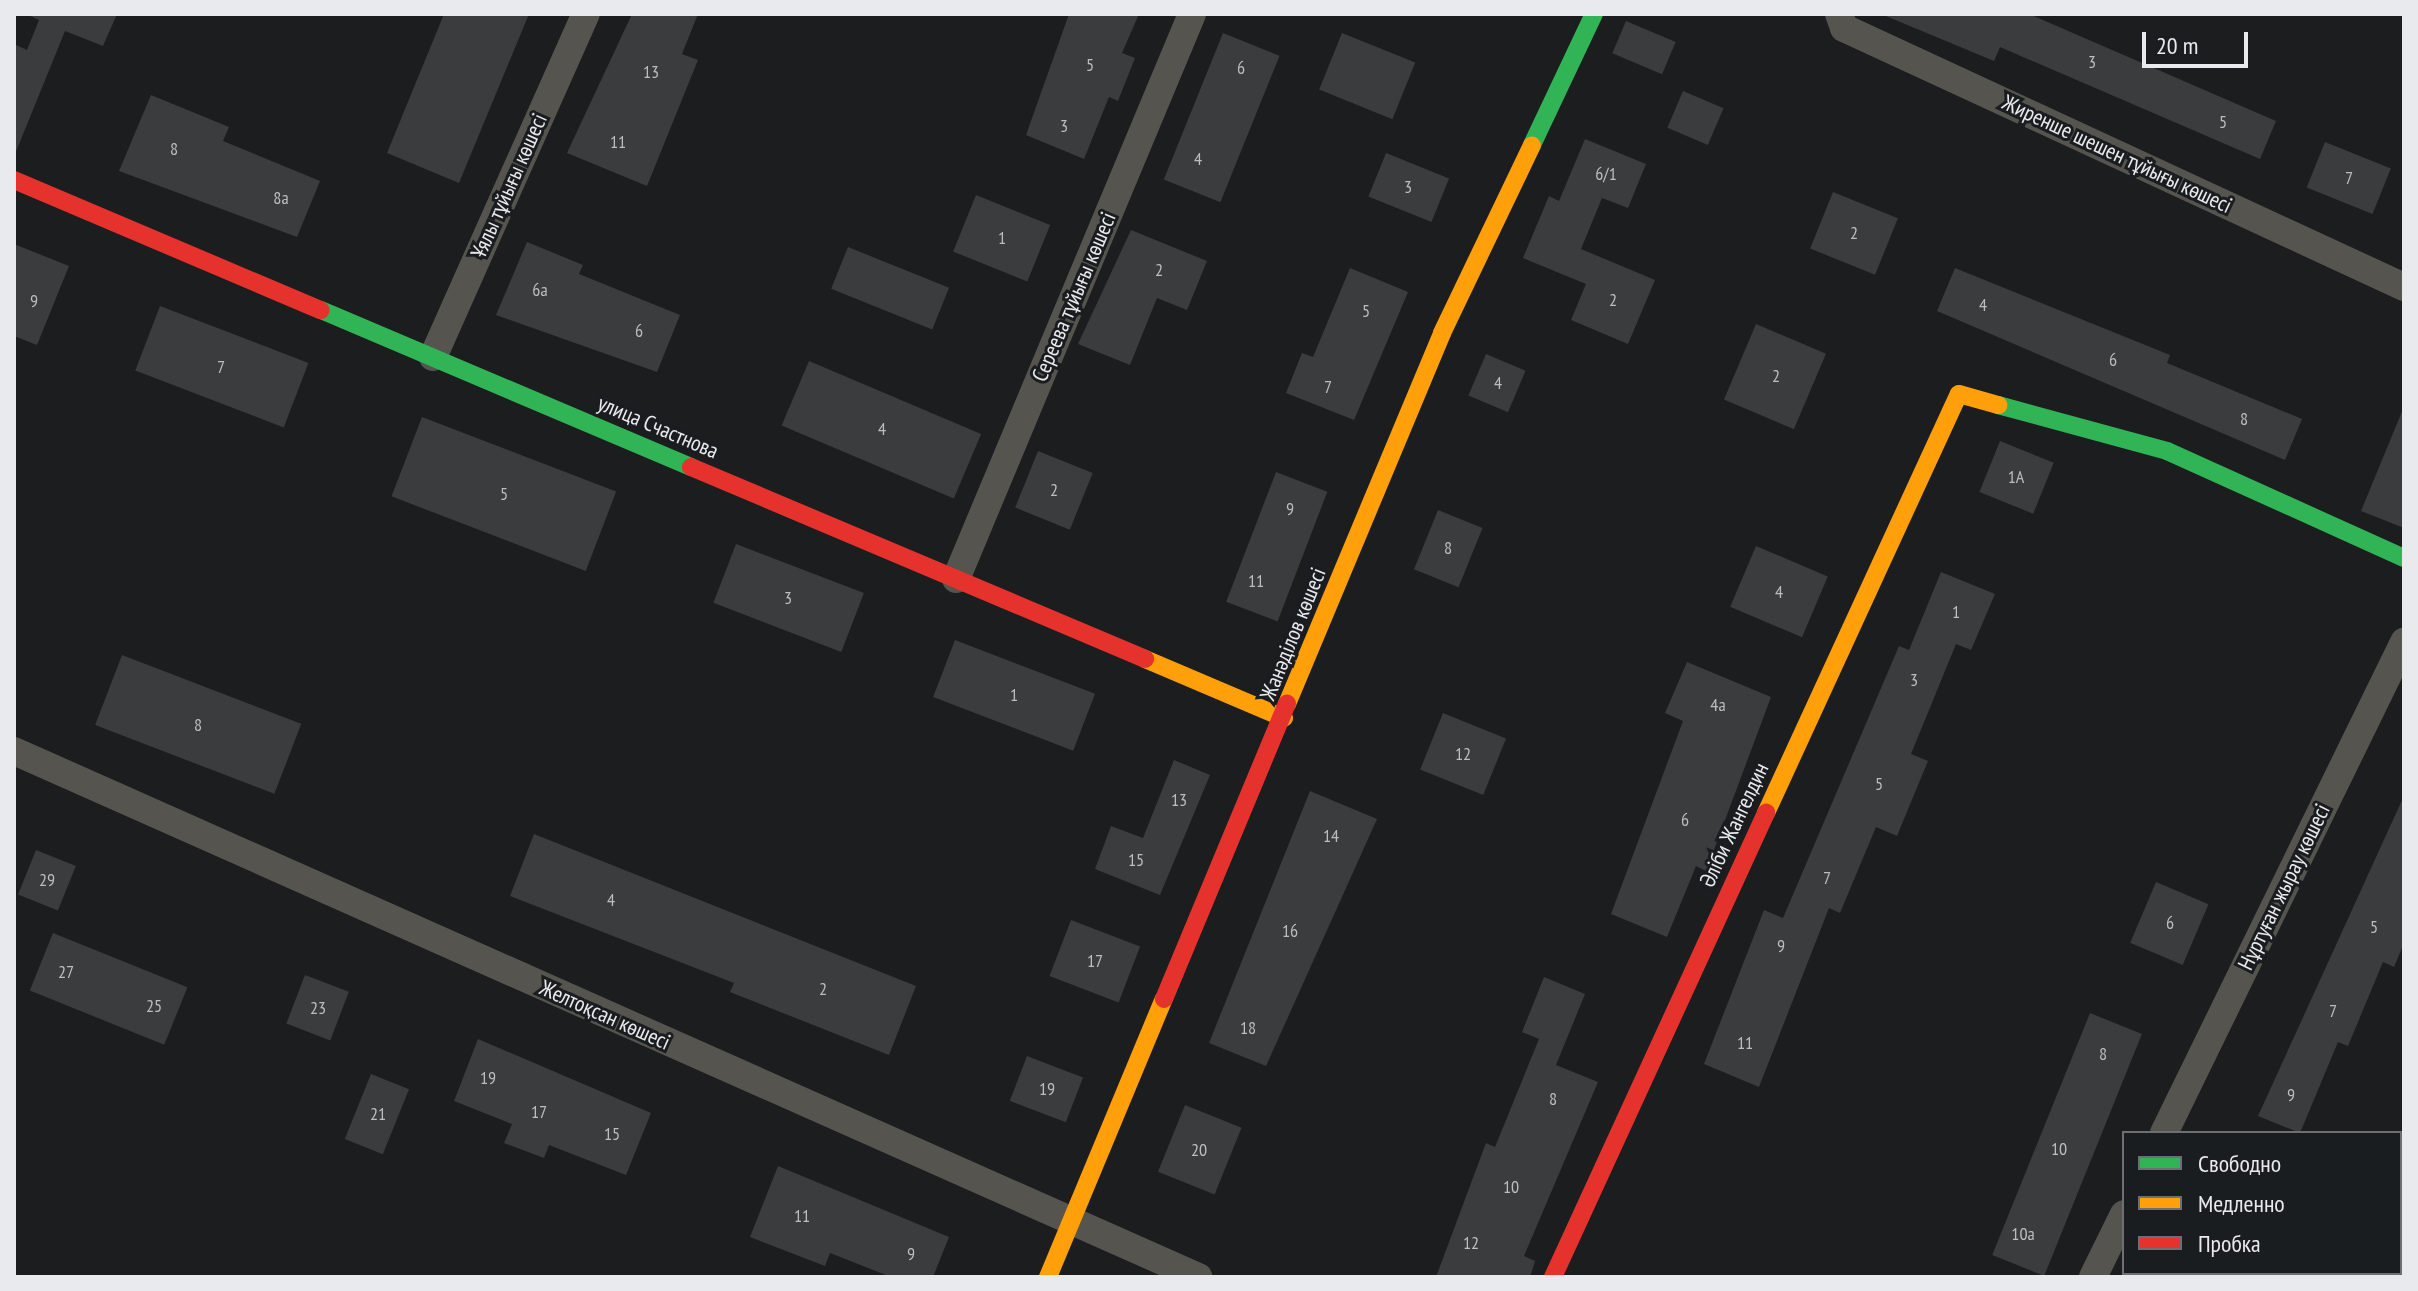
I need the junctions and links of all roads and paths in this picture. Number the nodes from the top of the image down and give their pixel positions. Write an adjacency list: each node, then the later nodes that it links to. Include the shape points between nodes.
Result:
1 (586, 14): 7 (street, Ұялы тұйығы көшесі)
2 (1192, 14): 9 (street, Сереева тұйығы көшесі)
3 (1594, 14): 11 (street, Жанәділов көшесі, via 1442,333)
4 (1839, 14): 6 (street, Жиренше шешен тұйығы көшесі, via 1844,28)
5 (14, 180): 7 (street, улица Счастнова)
6 (2404, 287)
7 (433, 357): 9 (street, улица Счастнова)
8 (2404, 558): 18 (street, Әліби Жангелдин, via 2167,451 1959,394)
9 (956, 579): 11 (street, улица Счастнова)
10 (2404, 642): 13 (street, Нұртуған жырау көшесі)
11 (1284, 718): 15 (street, Жанәділов көшесі)
12 (14, 751): 15 (street, Желтоқсан көшесі)
13 (2165, 1131)
14 (2122, 1218): 19 (street)
15 (1072, 1223): 16 (street, Жанәділов көшесі); 17 (street, Желтоқсан көшесі)
16 (1048, 1277)
17 (1198, 1277)
18 (1553, 1277)
19 (2093, 1277)

